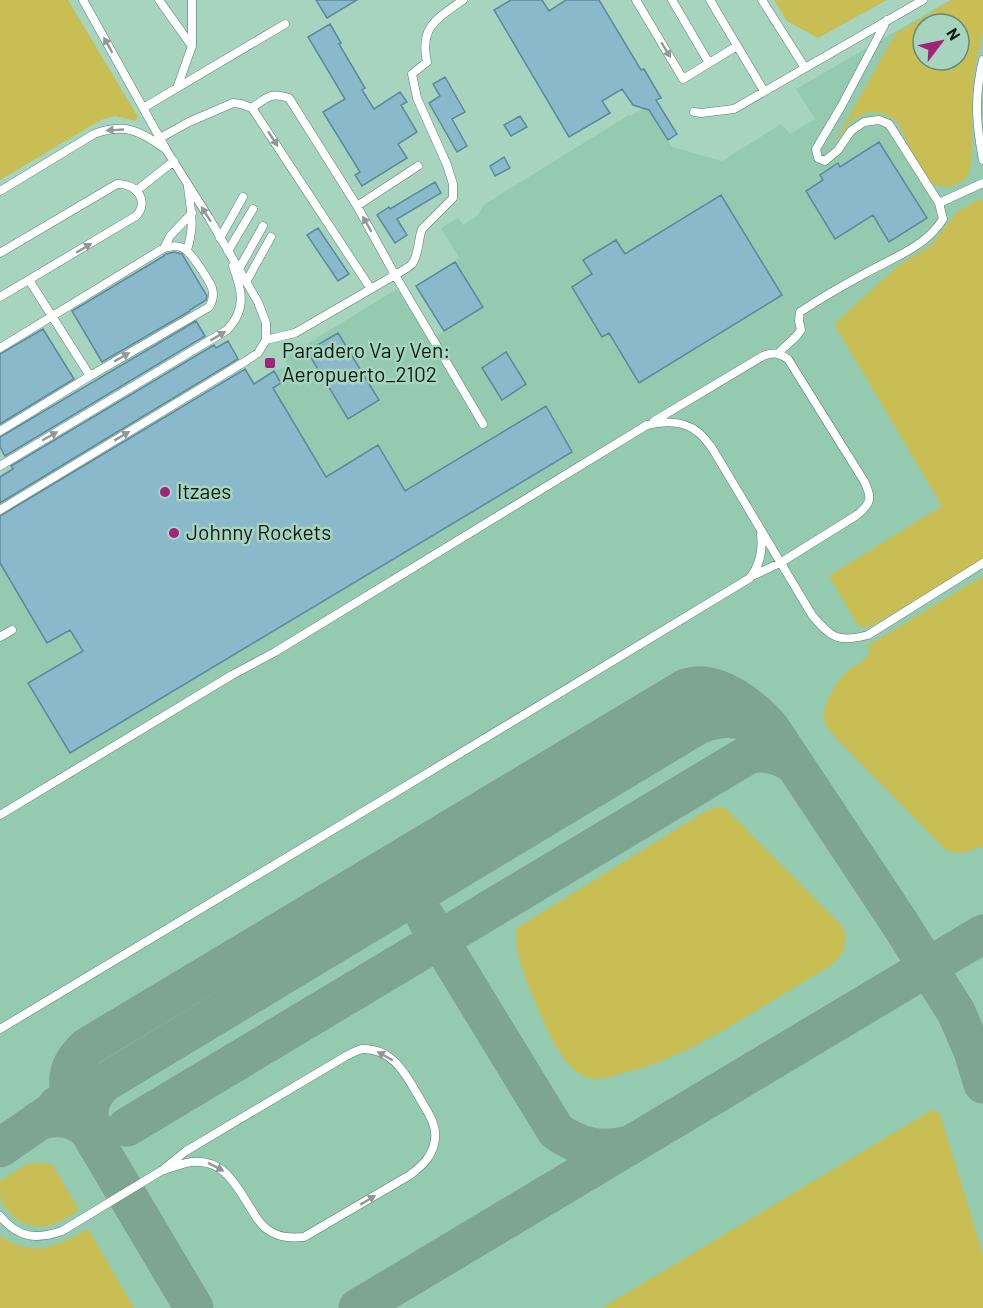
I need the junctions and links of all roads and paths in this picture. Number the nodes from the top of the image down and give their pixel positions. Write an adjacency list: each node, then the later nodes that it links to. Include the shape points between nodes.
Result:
1 (83, 0): 19 (lane, one-way to 1)
2 (159, 0): 12 (lane)
3 (192, 0): 12 (lane)
4 (463, 0): 44 (lane, via 429,28 424,50 427,62 412,74 417,98 447,165 453,198 422,229 411,265)
5 (636, 0): 15 (lane, one-way to 15, via 683,79)
6 (672, 0): 15 (lane)
7 (710, 0): 13 (lane)
8 (762, 0): 16 (lane)
9 (923, 0): 10 (lane)
10 (887, 20): 16 (lane); 32 (lane, via 816,149 818,158 825,161 851,131 864,122 879,120 889,124)
11 (285, 24): 17 (lane)
12 (192, 46): 17 (lane)
13 (737, 46): 15 (lane); 18 (lane)
14 (983, 60): 24 (lane, via 976,99)
15 (710, 63)
16 (805, 68): 18 (lane)
17 (177, 88): 19 (lane)
18 (764, 92): 21 (lane, via 734,109)
19 (143, 108): 22 (lane)
20 (252, 108): 22 (lane, via 233,104); 33 (lane, via 277,94 289,98); 47 (lane, one-way to 47)
21 (694, 112)
22 (160, 138): 23 (lane)
23 (167, 151): 25 (lane); 30 (lane, one-way to 30, via 137,132 111,128 94,134)
24 (983, 160)
25 (174, 161): 27 (lane); 29 (lane)
26 (418, 166): 33 (lane)
27 (187, 183): 35 (lane); 38 (lane, one-way to 27)
28 (983, 183): 32 (lane)
29 (136, 190): 42 (lane, via 125,183 117,184); 45 (lane, one-way to 29, via 136,216 142,204)
30 (0, 191)
31 (243, 197): 38 (lane)
32 (939, 203): 52 (lane, via 943,219 937,229 922,243 800,312 801,330)
33 (357, 206): 44 (lane, one-way to 33)
34 (253, 209): 40 (lane)
35 (192, 213): 39 (lane); 41 (lane)
36 (263, 226): 43 (lane)
37 (271, 237): 46 (lane)
38 (220, 238): 40 (lane)
39 (164, 248): 41 (lane); 49 (lane)
40 (226, 248): 43 (lane); 57 (lane, one-way to 40, via 228,330 238,316 242,298)
41 (187, 250): 53 (lane, one-way to 41, via 209,307 211,287)
42 (0, 253)
43 (239, 269): 46 (lane)
44 (395, 275): 47 (lane); 54 (lane)
45 (30, 280): 48 (lane); 49 (lane)
46 (246, 282): 50 (lane, via 266,323)
47 (371, 289): 50 (lane, via 295,333)
48 (0, 297)
49 (51, 317): 51 (lane); 53 (lane)
50 (266, 340): 58 (lane, one-way to 50, via 246,361 258,353)
51 (0, 348)
52 (780, 353): 55 (lane, via 763,356); 60 (lane, via 788,359 869,492 865,509)
53 (90, 376): 56 (lane)
54 (483, 424)
55 (647, 424): 59 (lane, via 665,421 698,432 712,448); 65 (lane)
56 (0, 430)
57 (0, 466)
58 (0, 510)
59 (761, 531): 60 (lane); 62 (lane, via 760,559)
60 (780, 563): 61 (lane, via 825,631 838,638 852,639 868,635); 62 (lane)
61 (983, 563)
62 (750, 578): 66 (lane)
63 (12, 630): 64 (lane)
64 (0, 637)
65 (0, 815)
66 (0, 1029)
67 (160, 1171): 67 (lane, one-way to 67, via 192,1162 220,1167 232,1178 266,1230 288,1238 304,1237 424,1164 434,1145 434,1122 392,1058 376,1050 360,1049 186,1151); 68 (lane, via 62,1231 47,1236 22,1233)
68 (0, 1216)

